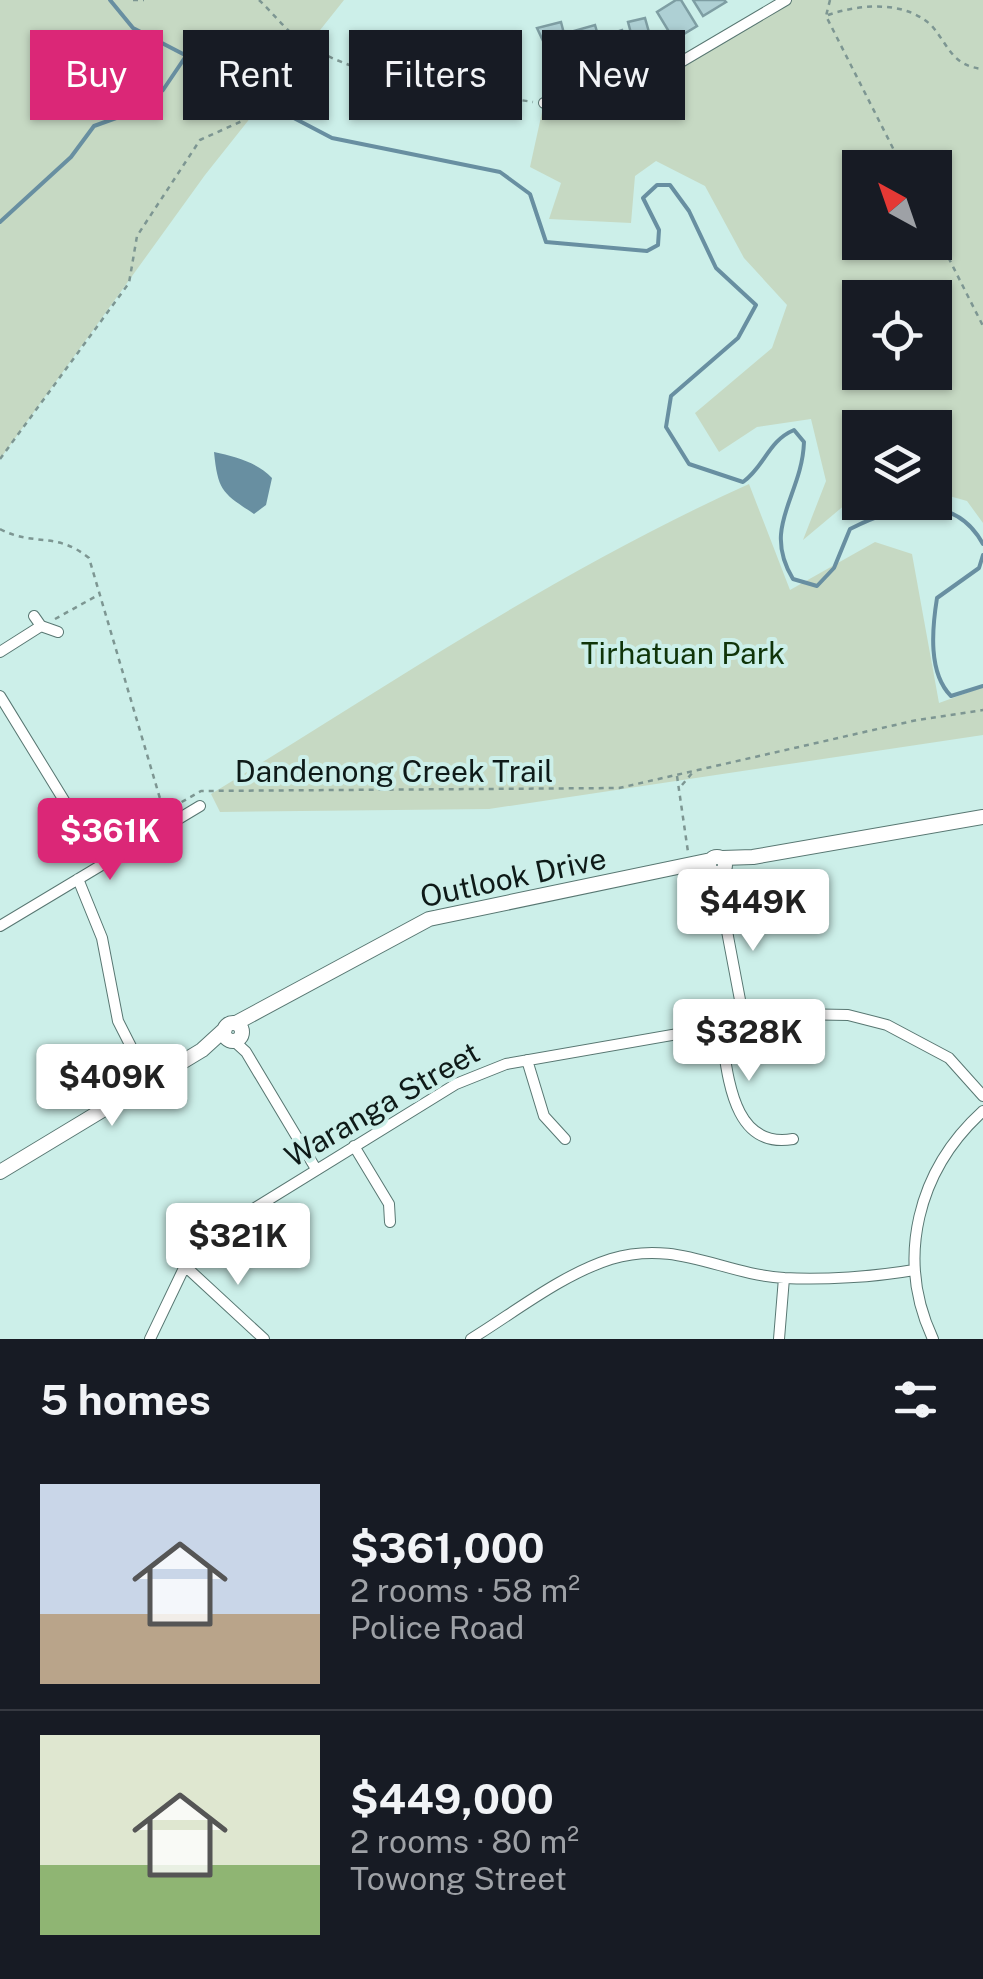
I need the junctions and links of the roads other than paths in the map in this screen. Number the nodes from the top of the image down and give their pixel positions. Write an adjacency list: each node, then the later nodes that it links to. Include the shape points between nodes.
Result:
1 (786, 0): 2 (street)
2 (685, 60)
3 (58, 632): 4 (street, via 42,621)
4 (0, 652)
5 (0, 696): 8 (street)
6 (200, 806): 8 (street)
7 (983, 817): 9 (street, Outlook Drive)
8 (103, 864): 10 (street)
9 (718, 867): 12 (street); 14 (street, Outlook Drive, via 429,919)
10 (78, 879): 11 (street); 16 (street, via 97,920 118,1021)
11 (0, 926)
12 (744, 1022): 13 (street, Waranga Street); 17 (street, Waranga Street, via 848,1015 887,1025 949,1058)
13 (720, 1027): 15 (street, Waranga Street); 20 (street, via 730,1088 746,1124 771,1141)
14 (235, 1033): 16 (street, Outlook Drive); 22 (street)
15 (527, 1060): 19 (street, via 544,1116); 21 (street, Waranga Street, via 471,1077)
16 (149, 1082): 23 (street, Outlook Drive)
17 (983, 1096)
18 (983, 1111): 26 (street, via 932,1174 919,1212)
19 (565, 1139)
20 (793, 1139)
21 (354, 1146): 22 (street, Waranga Street); 24 (street, via 389,1204)
22 (316, 1169): 25 (street, Waranga Street, via 229,1224)
23 (0, 1172)
24 (390, 1222)
25 (185, 1266): 28 (street, Waranga Street); 29 (street)
26 (914, 1270): 27 (street); 32 (street)
27 (784, 1278): 30 (street, via 698,1256 654,1252 611,1259); 31 (street)
28 (150, 1339)
29 (264, 1339)
30 (471, 1339)
31 (779, 1339)
32 (933, 1339)

